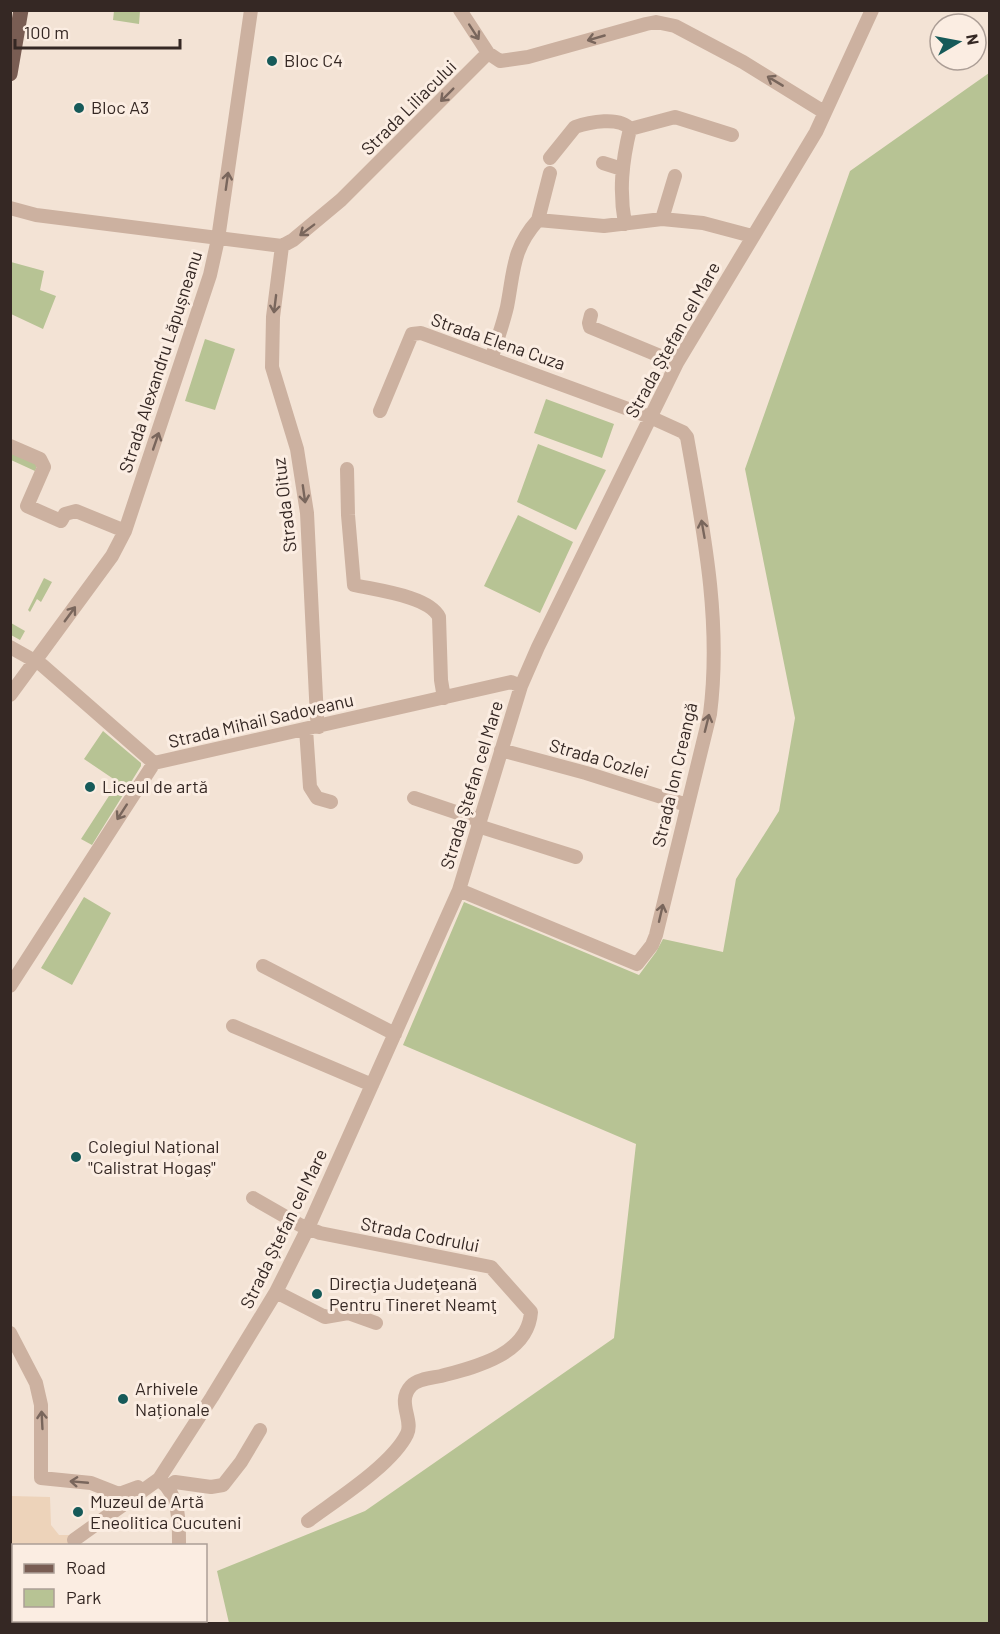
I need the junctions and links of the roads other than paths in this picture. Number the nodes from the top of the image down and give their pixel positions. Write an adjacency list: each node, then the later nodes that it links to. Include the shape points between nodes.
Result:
1 (21, 10): 6 (main road)
2 (251, 10): 20 (street, Strada Alexandru Lăpușneanu, one-way to 2)
3 (460, 10): 5 (street, one-way to 5)
4 (872, 10): 7 (street, Strada Ștefan cel Mare)
5 (488, 53): 7 (street, one-way to 5, via 743,62 664,24 646,24 513,60 500,61); 21 (street, Strada Liliacului, one-way to 21, via 341,200)
6 (10, 74)
7 (824, 112): 19 (street, Strada Ștefan cel Mare, via 816,132)
8 (630, 129): 9 (street, via 675,117); 10 (street, via 627,124 612,122 575,127); 12 (street)
9 (732, 135)
10 (550, 158)
11 (603, 163): 12 (street)
12 (622, 169): 18 (street)
13 (550, 173): 17 (street)
14 (675, 176): 16 (street)
15 (10, 208): 20 (street, via 36,215)
16 (662, 219): 18 (street); 19 (street, via 703,223)
17 (538, 220): 18 (street); 23 (street, via 519,246)
18 (625, 224)
19 (752, 236): 24 (street, Strada Ștefan cel Mare)
20 (218, 239): 21 (street); 29 (street, Strada Alexandru Lăpușneanu, one-way to 20, via 210,275)
21 (282, 246): 35 (street, Strada Oituz, one-way to 35, via 273,317 273,367 297,449 307,513 317,718)
22 (591, 315): 24 (street, via 590,327)
23 (492, 357): 25 (street, Strada Elena Cuza, via 422,333 412,334); 26 (street, Strada Elena Cuza)
24 (677, 363): 26 (street, Strada Ștefan cel Mare)
25 (380, 411)
26 (650, 417): 32 (street, Strada Ștefan cel Mare); 40 (street, Strada Ion Creangă, one-way to 26, via 713,691 713,622 707,555 687,437)
27 (10, 446): 29 (street, via 40,459 44,467 27,506 61,521 65,514 76,511)
28 (347, 469): 34 (street, via 354,585 402,596 436,610)
29 (125, 531): 31 (street, Strada Alexandru Lăpușneanu, one-way to 29, via 112,556)
30 (10, 647): 31 (street, Strada Mihail Sadoveanu)
31 (36, 661): 33 (street, Strada Alexandru Lăpușneanu); 37 (street, Strada Mihail Sadoveanu)
32 (521, 686): 34 (street, Strada Mihail Sadoveanu, via 511,682); 36 (street, Strada Ștefan cel Mare)
33 (10, 694)
34 (444, 698): 35 (street, Strada Mihail Sadoveanu)
35 (312, 728): 37 (street, Strada Mihail Sadoveanu); 39 (street, Strada Oituz, via 310,787 317,798)
36 (501, 750): 40 (street, Strada Cozlei); 41 (street, Strada Ștefan cel Mare)
37 (154, 763): 45 (street, one-way to 45)
38 (414, 798): 41 (street)
39 (331, 802)
40 (687, 805): 43 (street, Strada Ion Creangă, one-way to 40, via 636,964 656,935)
41 (478, 823): 42 (street); 43 (street, Strada Ștefan cel Mare)
42 (576, 857)
43 (459, 890): 47 (street, Strada Ștefan cel Mare)
44 (263, 966): 47 (street)
45 (10, 986)
46 (233, 1026): 48 (street)
47 (395, 1034): 48 (street, Strada Ștefan cel Mare)
48 (372, 1085): 50 (street, Strada Ștefan cel Mare)
49 (253, 1198): 50 (street)
50 (308, 1228): 51 (street, Strada Ștefan cel Mare); 56 (street, Strada Codrului, via 491,1267 531,1312 524,1335 494,1360 411,1386 405,1396 408,1432 399,1446)
51 (276, 1292): 52 (street, via 324,1317 348,1313); 55 (street, Strada Ștefan cel Mare)
52 (376, 1323)
53 (10, 1333): 55 (street, one-way to 53, via 143,1484 119,1494 91,1483 41,1478 41,1405 36,1383)
54 (260, 1430): 55 (street, via 223,1485)
55 (160, 1483): 57 (street, Strada Ștefan cel Mare); 58 (street, via 178,1513)
56 (308, 1521)
57 (74, 1540)
58 (179, 1544)

